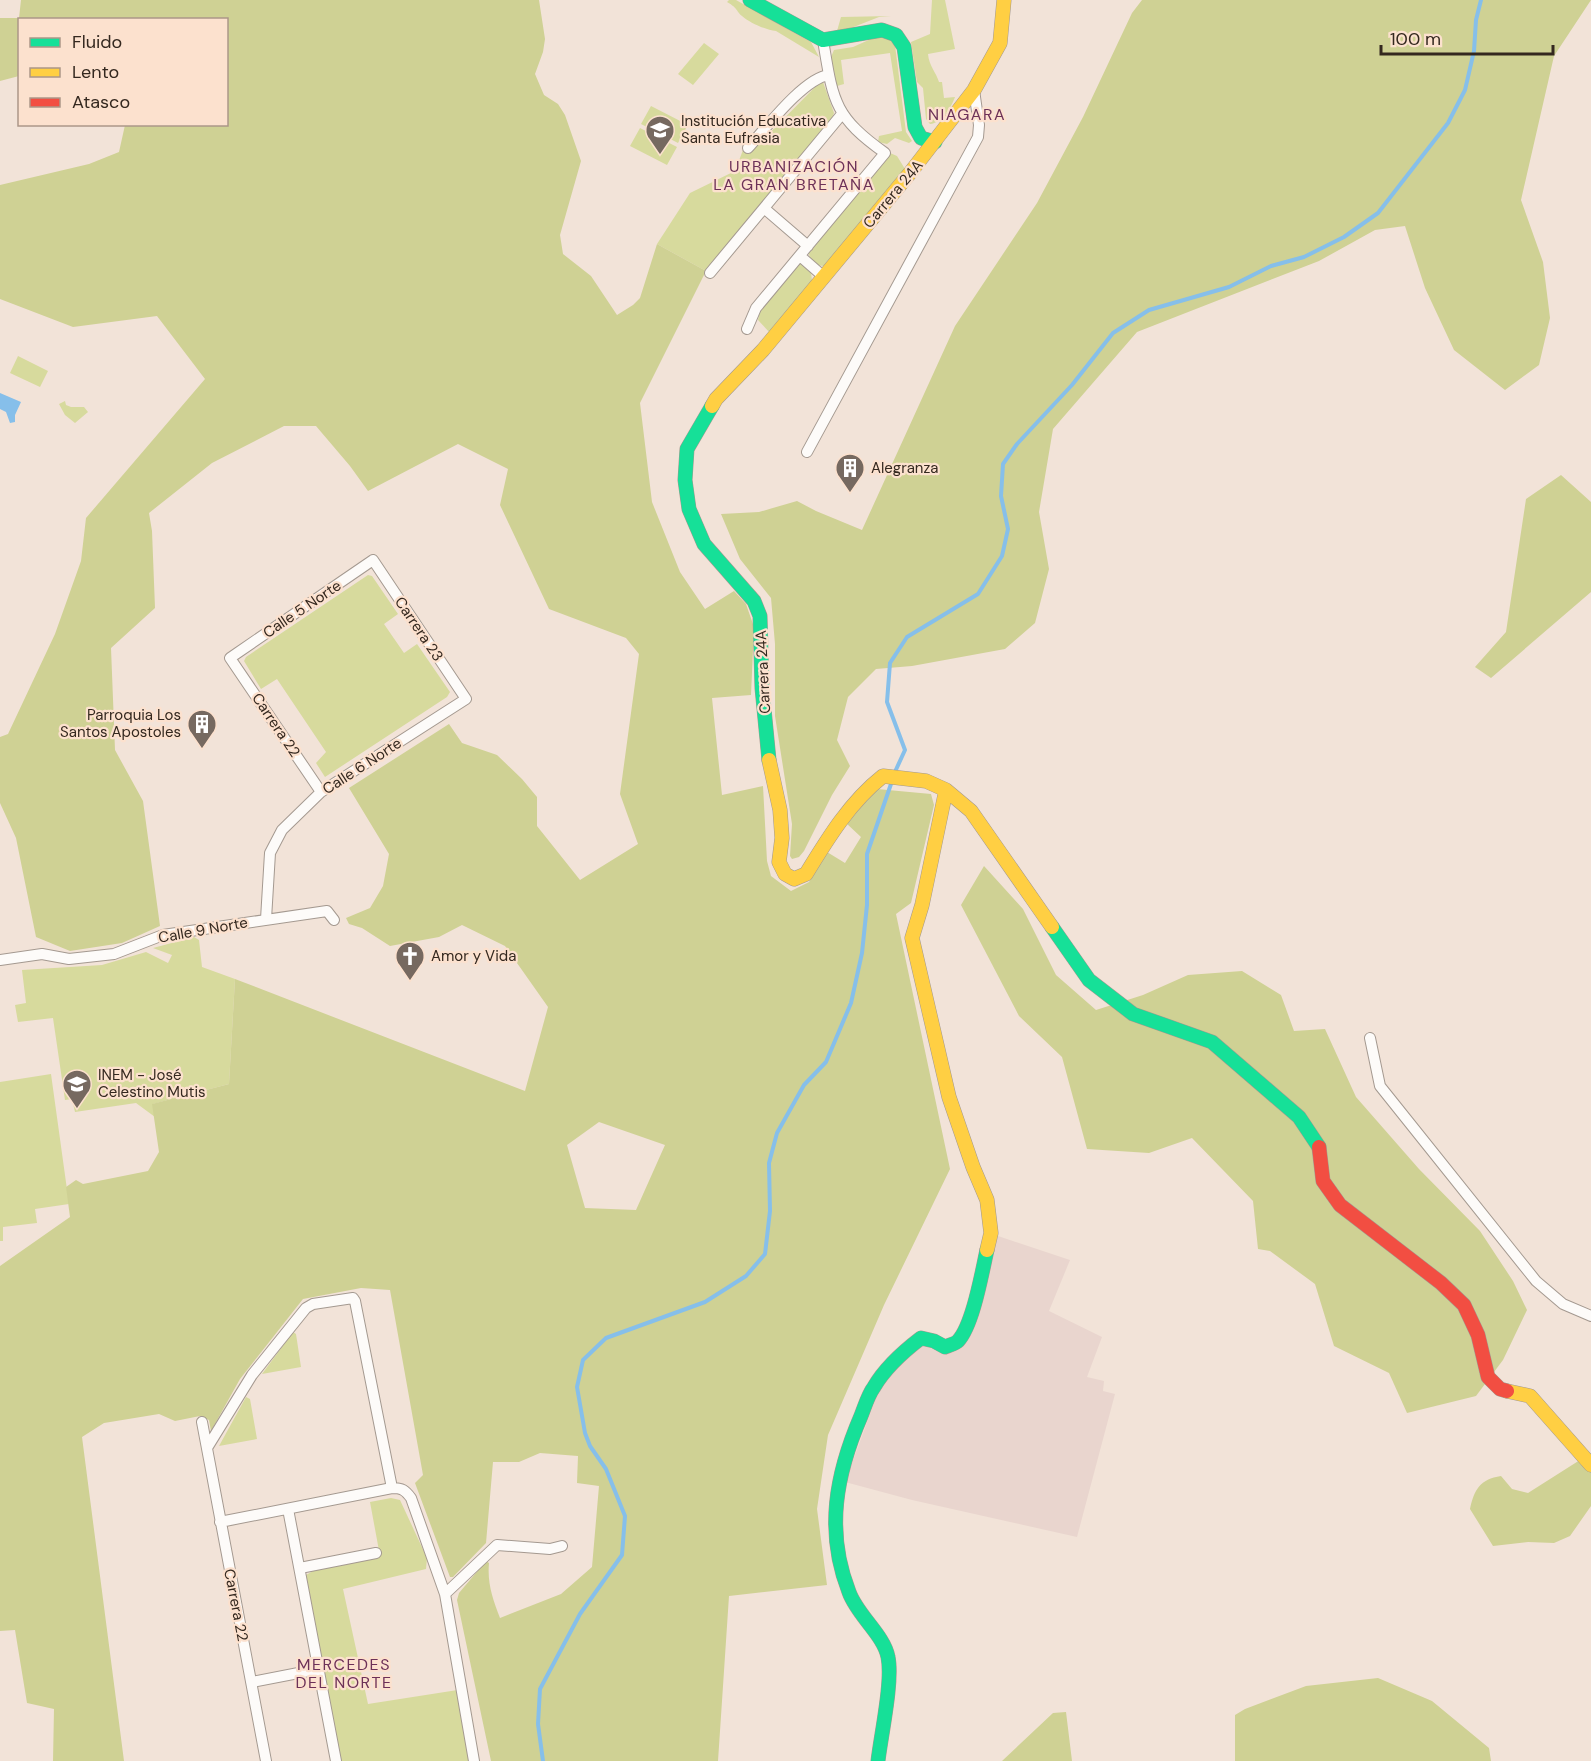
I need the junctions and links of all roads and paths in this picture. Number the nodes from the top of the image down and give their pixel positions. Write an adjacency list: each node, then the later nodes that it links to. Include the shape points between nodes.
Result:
1 (750, 0): 3 (street)
2 (1004, 0): 5 (street, Carrera 24A, via 1000,43)
3 (823, 40): 4 (street); 7 (street, Carrera 24A, via 882,30 901,39 915,127 921,138)
4 (829, 75): 6 (street); 8 (street, via 804,87)
5 (974, 90): 7 (street, Carrera 24A); 15 (street, via 978,137)
6 (842, 114): 9 (street); 10 (street, via 862,137 885,153)
7 (935, 142): 13 (street, Carrera 24A)
8 (748, 148)
9 (765, 209): 10 (street); 12 (street)
10 (808, 246): 11 (street)
11 (800, 256): 13 (street); 14 (street, via 756,308)
12 (710, 273)
13 (824, 277): 19 (street, Carrera 24A, via 708,410 687,448 685,480 689,509 704,544 744,588 760,616 764,711 770,767 780,810 779,862 785,874 794,879 806,874 866,788 883,776 926,782)
14 (747, 329)
15 (807, 452)
16 (373, 560): 17 (street, Calle 5 Norte); 18 (street, Carrera 23)
17 (230, 658): 20 (street, Carrera 22)
18 (466, 699): 20 (street, Calle 6 Norte)
19 (946, 790): 28 (street, via 971,810 1089,980 1133,1014 1212,1042 1299,1117 1319,1146 1323,1181 1340,1205 1464,1305 1478,1335 1488,1377 1500,1389 1530,1396); 41 (street, via 912,938 949,1097 987,1200 991,1233 966,1328 957,1342 945,1347 921,1338 905,1350 874,1386 850,1442 838,1484 838,1557 844,1580 850,1596 885,1645 889,1660)
20 (321, 792): 21 (street, Calle 6 Norte, via 282,830 270,853)
21 (266, 919): 22 (street, Calle 9 Norte, via 327,911); 23 (street, Calle 9 Norte, via 163,935 114,954 69,959 42,954)
22 (334, 920)
23 (0, 960)
24 (1370, 1038): 25 (street, via 1380,1086 1536,1281 1563,1304)
25 (1591, 1316)
26 (202, 1422): 27 (street, Carrera 22)
27 (207, 1448): 29 (street, via 252,1375 306,1308 353,1298); 31 (street, Carrera 22)
28 (1591, 1465)
29 (392, 1488): 30 (street); 35 (street, via 401,1488 411,1498)
30 (288, 1509): 31 (street); 34 (street)
31 (220, 1522): 37 (street, Carrera 22)
32 (561, 1546): 35 (street, via 550,1549 497,1545)
33 (376, 1553): 34 (street)
34 (300, 1568): 36 (street)
35 (445, 1594): 40 (street)
36 (319, 1669): 37 (street); 39 (street)
37 (252, 1682): 38 (street, Carrera 22)
38 (266, 1761)
39 (336, 1761)
40 (474, 1761)
41 (878, 1761)

